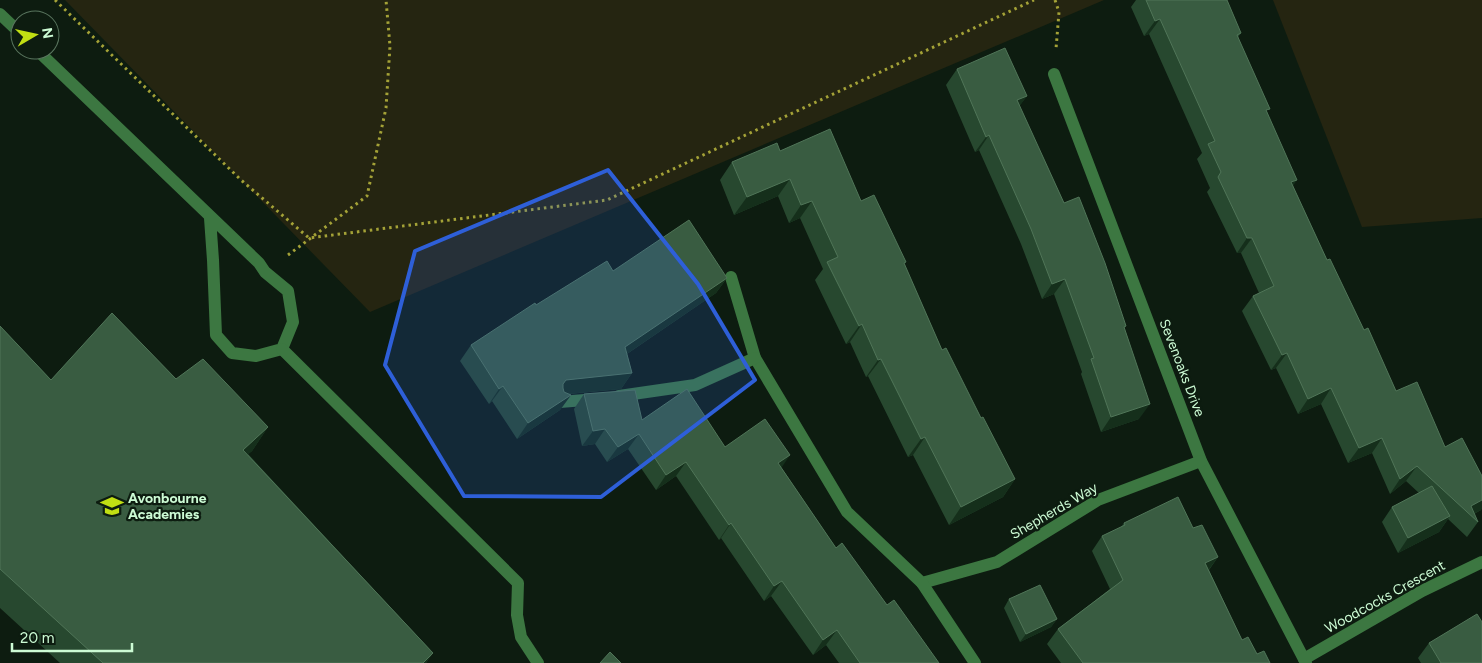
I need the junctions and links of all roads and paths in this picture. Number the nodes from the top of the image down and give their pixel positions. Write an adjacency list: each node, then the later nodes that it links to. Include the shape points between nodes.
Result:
1 (55, 0): 10 (path, via 241,180)
2 (386, 0): 10 (path, via 390,46 386,108 367,196)
3 (1034, 0): 10 (path, via 607,200)
4 (1055, 0): 8 (path, via 1059,12)
5 (0, 14): 6 (street)
6 (10, 24)
7 (47, 60): 9 (street)
8 (1054, 74): 16 (street, Sevenoaks Drive)
9 (210, 218): 11 (street); 13 (street, via 216,335 232,353 256,356)
10 (309, 238): 11 (path)
11 (266, 272): 13 (street, via 288,291 293,322)
12 (731, 277): 14 (street)
13 (282, 349): 20 (street, via 518,583 517,615 521,637)
14 (755, 358): 15 (street, via 695,386); 18 (street, via 847,512)
15 (560, 402)
16 (1201, 461): 18 (street, Shepherds Way, via 1098,500 997,562); 19 (street, Sevenoaks Drive)
17 (1482, 562): 19 (street, Woodcocks Crescent, via 1422,591)
18 (922, 583): 21 (street)
19 (1305, 661)
20 (538, 663)
21 (975, 663)

